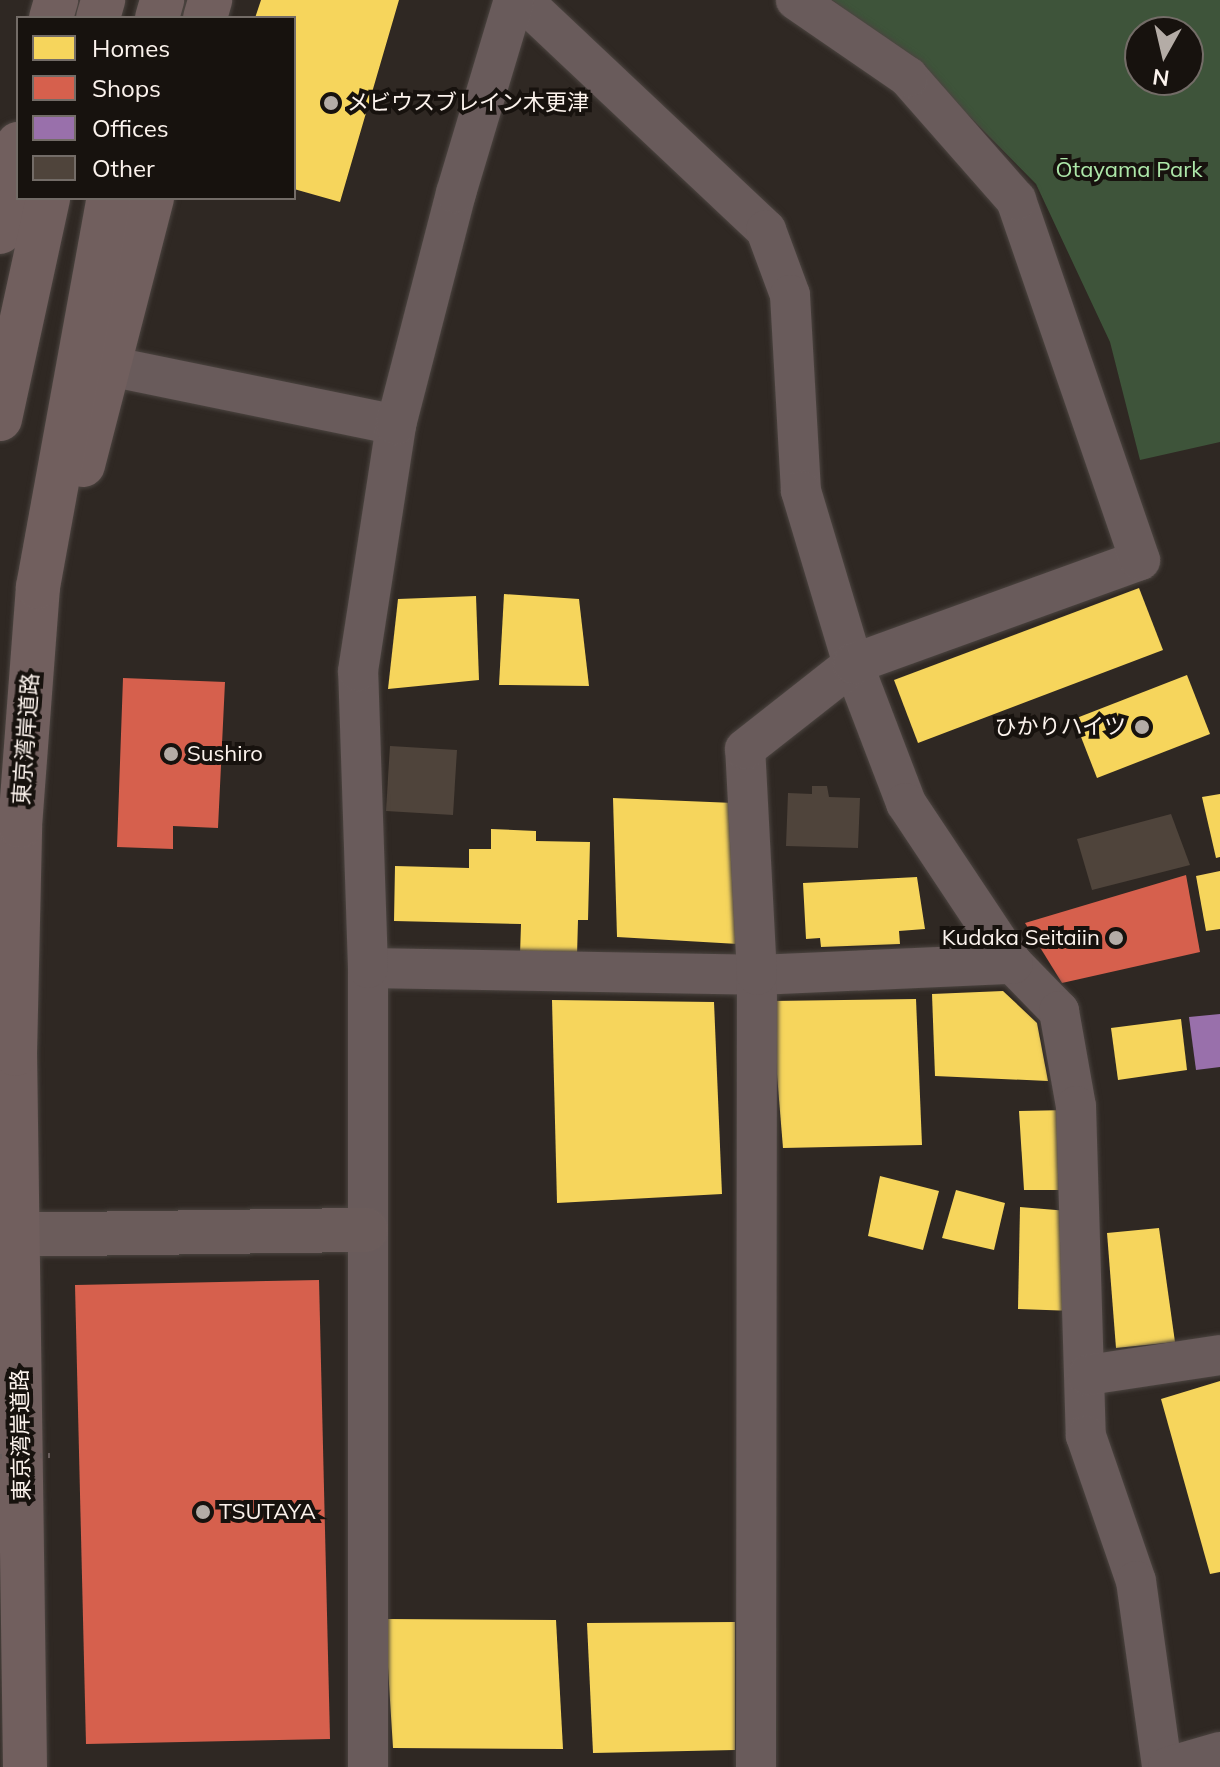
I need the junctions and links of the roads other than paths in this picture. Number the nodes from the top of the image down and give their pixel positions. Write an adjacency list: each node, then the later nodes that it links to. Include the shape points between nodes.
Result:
1 (514, 0): 13 (street, via 456,193)
2 (522, 0): 15 (street, via 766,230 790,295 801,491)
3 (796, 0): 15 (street, via 908,77 1016,200 1140,560)
4 (16, 154): 8 (highway)
5 (47, 200): 10 (highway)
6 (109, 200): 14 (highway, 東京湾岸道路)
7 (151, 200): 11 (highway)
8 (0, 232)
9 (0, 290): 10 (highway)
10 (7, 340): 12 (highway)
11 (109, 366): 13 (street); 14 (highway, via 93,439)
12 (0, 419)
13 (396, 425): 17 (street, via 358,671)
14 (38, 587): 20 (highway, 東京湾岸道路, via 16,910)
15 (853, 664): 16 (street, via 906,803); 18 (street, via 745,749)
16 (1013, 964): 18 (street); 22 (street, via 1059,1011 1076,1106)
17 (368, 968): 18 (street); 19 (street)
18 (757, 975): 26 (street)
19 (366, 1230): 20 (street); 25 (street)
20 (9, 1234): 24 (highway, 東京湾岸道路)
21 (1220, 1355): 22 (street)
22 (1088, 1375): 27 (street, via 1086,1436 1136,1581)
23 (1220, 1752): 27 (street)
24 (25, 1767)
25 (368, 1767)
26 (756, 1767)
27 (1165, 1767)

